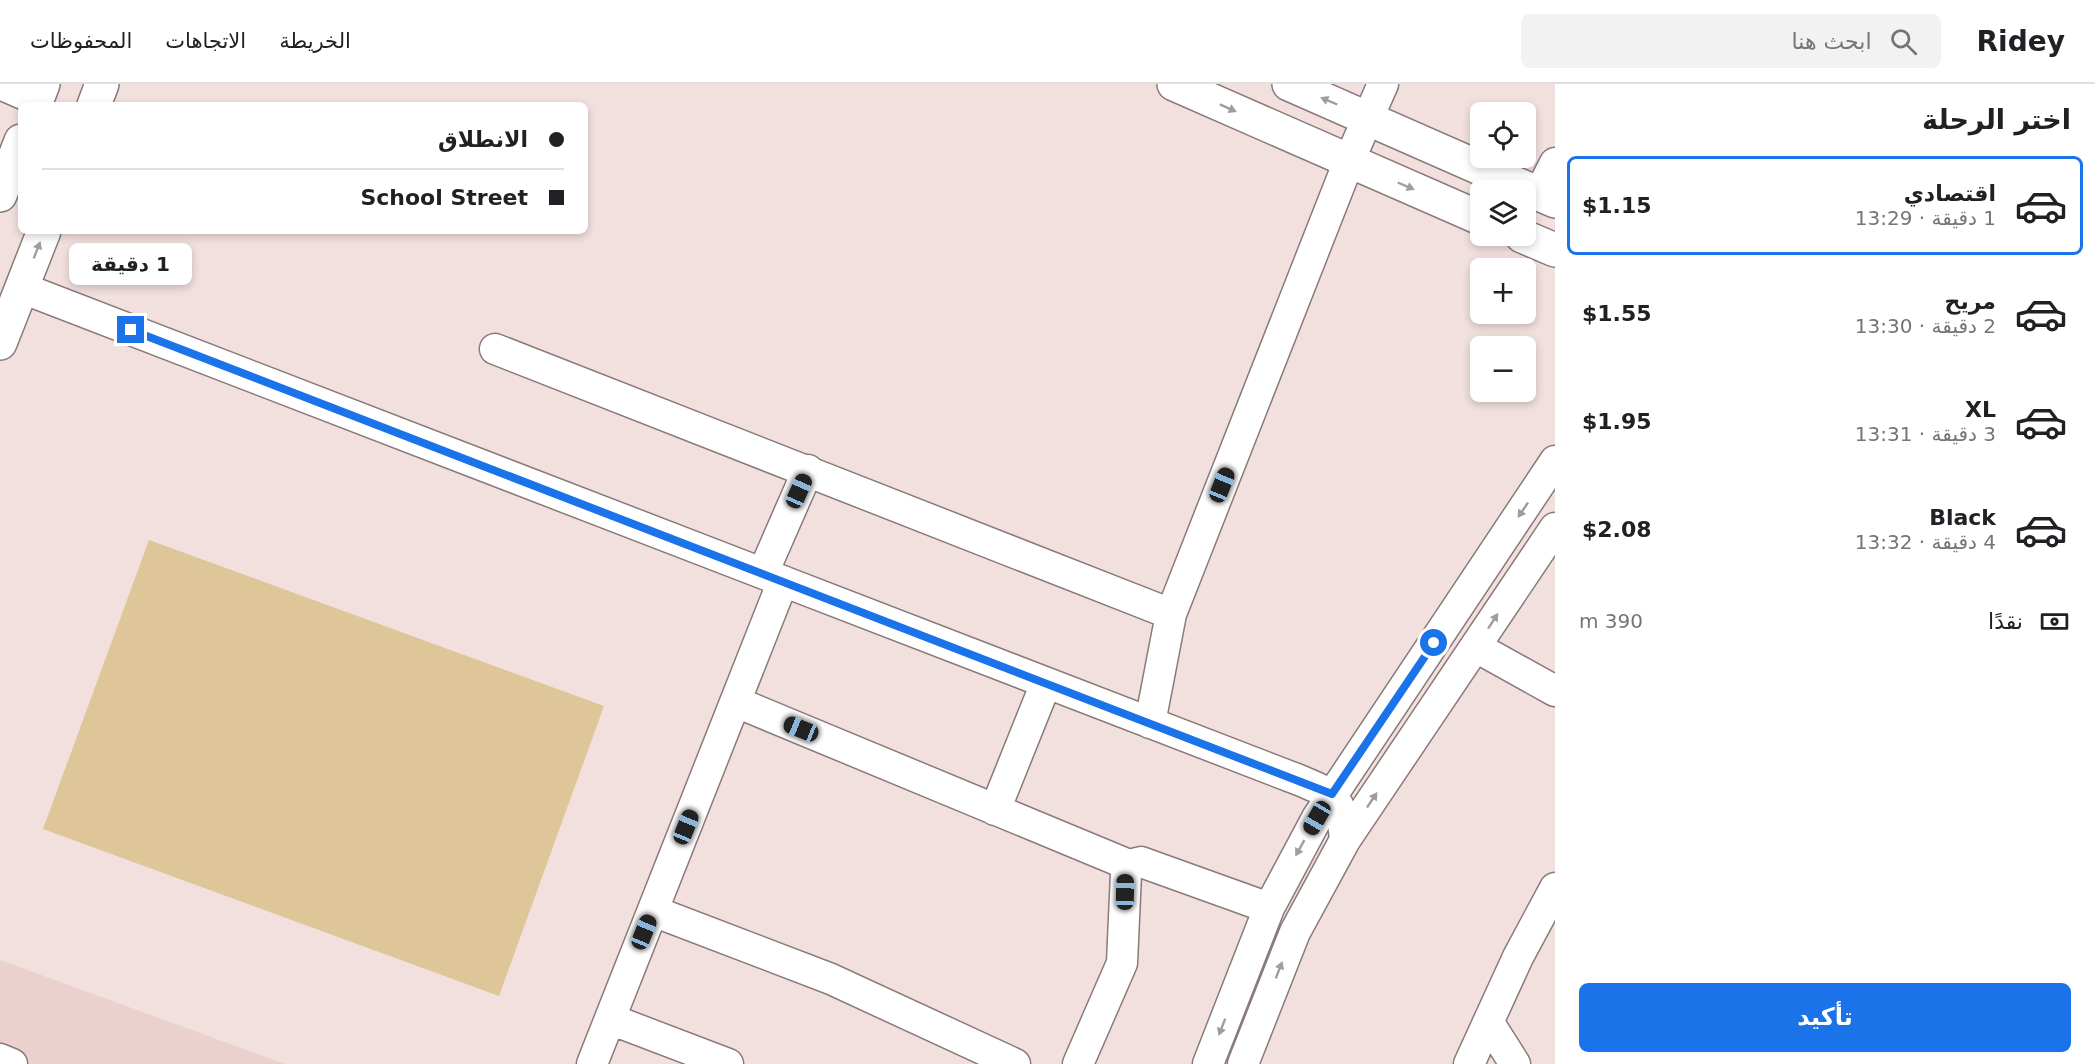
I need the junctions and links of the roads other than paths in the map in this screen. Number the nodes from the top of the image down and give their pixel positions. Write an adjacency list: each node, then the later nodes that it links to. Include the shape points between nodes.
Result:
1 (0, 84): 6 (street)
2 (102, 84): 7 (main road)
3 (1174, 84): 10 (main road, one-way to 10)
4 (1289, 84): 8 (main road, one-way to 4)
5 (1383, 84): 8 (street)
6 (38, 96)
7 (95, 102)
8 (1367, 117): 10 (street); 13 (main road)
9 (18, 149): 12 (main road)
10 (1349, 161): 14 (main road, one-way to 14); 25 (street)
11 (1555, 163): 13 (street)
12 (0, 195)
13 (1550, 197)
14 (1470, 214)
15 (43, 234): 18 (main road, one-way to 15)
16 (1536, 242): 17 (main road)
17 (1555, 250)
18 (22, 288): 19 (main road); 24 (street)
19 (0, 343)
20 (495, 349): 22 (street)
21 (1555, 461): 31 (street, one-way to 31)
22 (808, 470): 24 (street); 25 (street)
23 (1555, 528): 26 (street, one-way to 23)
24 (773, 577): 27 (street); 29 (street)
25 (1171, 614): 30 (street)
26 (1476, 647): 28 (street); 33 (street, one-way to 26)
27 (1046, 683): 30 (street); 32 (street)
28 (1555, 691)
29 (736, 702): 32 (street); 37 (street)
30 (1150, 723): 31 (street)
31 (1332, 794): 33 (street, via 1340,808); 36 (street, one-way to 36)
32 (995, 810): 34 (street)
33 (1345, 840): 47 (street, one-way to 33, via 1295,932)
34 (1129, 865): 36 (street, via 1141,862); 45 (street, via 1122,963)
35 (1555, 888): 39 (street)
36 (1269, 908): 46 (street, one-way to 46)
37 (653, 911): 38 (street); 44 (street, via 831,979)
38 (610, 1019): 42 (street); 43 (street)
39 (1489, 1023): 48 (street); 49 (street)
40 (0, 1059): 41 (street)
41 (12, 1064)
42 (592, 1064)
43 (728, 1064)
44 (1015, 1064)
45 (1078, 1064)
46 (1208, 1064)
47 (1243, 1064)
48 (1469, 1064)
49 (1515, 1064)

